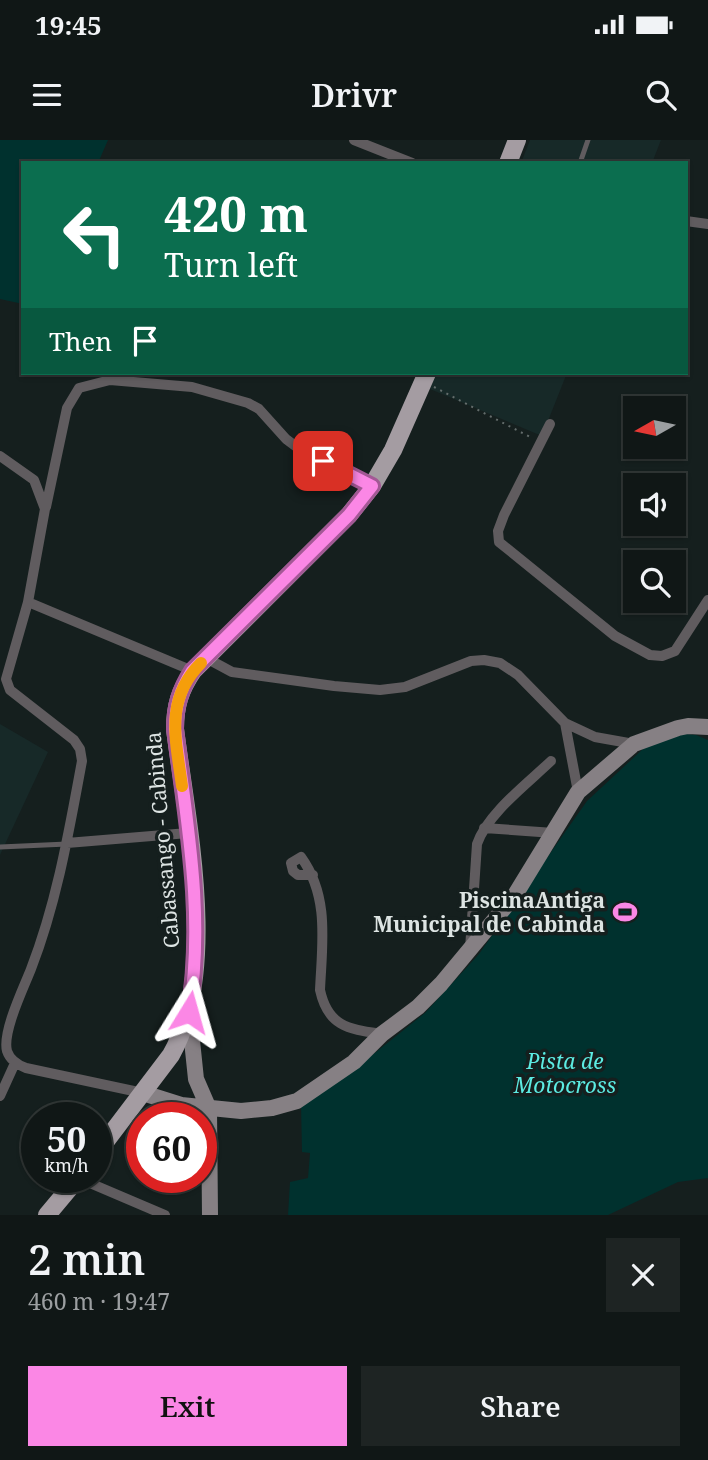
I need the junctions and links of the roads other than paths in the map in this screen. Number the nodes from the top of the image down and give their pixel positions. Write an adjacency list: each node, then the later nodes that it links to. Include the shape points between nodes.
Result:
1 (354, 140): 4 (street)
2 (517, 140): 5 (main road)
3 (588, 140): 6 (lane)
4 (394, 160)
5 (510, 161)
6 (581, 161)
7 (688, 220): 8 (street)
8 (708, 224)
9 (426, 377): 12 (main road, Cabassango - Cabinda)
10 (550, 424): 14 (street, via 498,531 499,542 615,636 650,655 675,650)
11 (0, 456): 13 (street, via 34,480)
12 (372, 486): 13 (street, via 298,448 248,403 192,387 110,380 79,388 67,408); 16 (main road, Cabassango - Cabinda, via 349,515)
13 (45, 509): 15 (street)
14 (708, 600)
15 (28, 602): 17 (street); 26 (street, via 6,679 10,690 80,749 82,761)
16 (206, 658): 17 (main road, Cabassango - Cabinda); 18 (street, via 232,672 380,690 405,687 452,667 484,660 500,663 518,675)
17 (192, 671): 24 (main road, Cabassango - Cabinda, via 175,712)
18 (565, 723): 20 (street, via 595,737); 22 (street)
19 (708, 727): 20 (street, via 678,728)
20 (634, 744): 22 (street)
21 (551, 761): 23 (street)
22 (578, 792): 25 (street)
23 (484, 828): 25 (street); 29 (street, via 477,844)
24 (188, 833): 26 (street); 30 (main road, Cabassango - Cabinda, via 196,927)
25 (554, 834): 29 (street, via 515,895)
26 (67, 844): 27 (lane); 33 (street, via 46,932 8,1032 7,1050)
27 (0, 847)
28 (313, 875): 31 (street, via 323,912 323,1002 328,1013 349,1030)
29 (469, 951): 31 (street, via 418,1007)
30 (189, 1012): 32 (main road, Cabassango - Cabinda); 34 (street)
31 (382, 1034): 39 (street, via 354,1062 297,1101 272,1108)
32 (171, 1055): 34 (street); 35 (main road, Cabassango - Cabinda)
33 (15, 1063): 35 (street); 36 (street)
34 (194, 1064): 38 (street)
35 (143, 1093): 37 (street); 40 (main road, Cabassango - Cabinda)
36 (0, 1096)
37 (166, 1102)
38 (205, 1102)
39 (217, 1110)
40 (112, 1133)
41 (112, 1192): 45 (street)
42 (65, 1193): 44 (main road)
43 (210, 1193): 46 (street)
44 (47, 1215)
45 (165, 1215)
46 (210, 1215)

